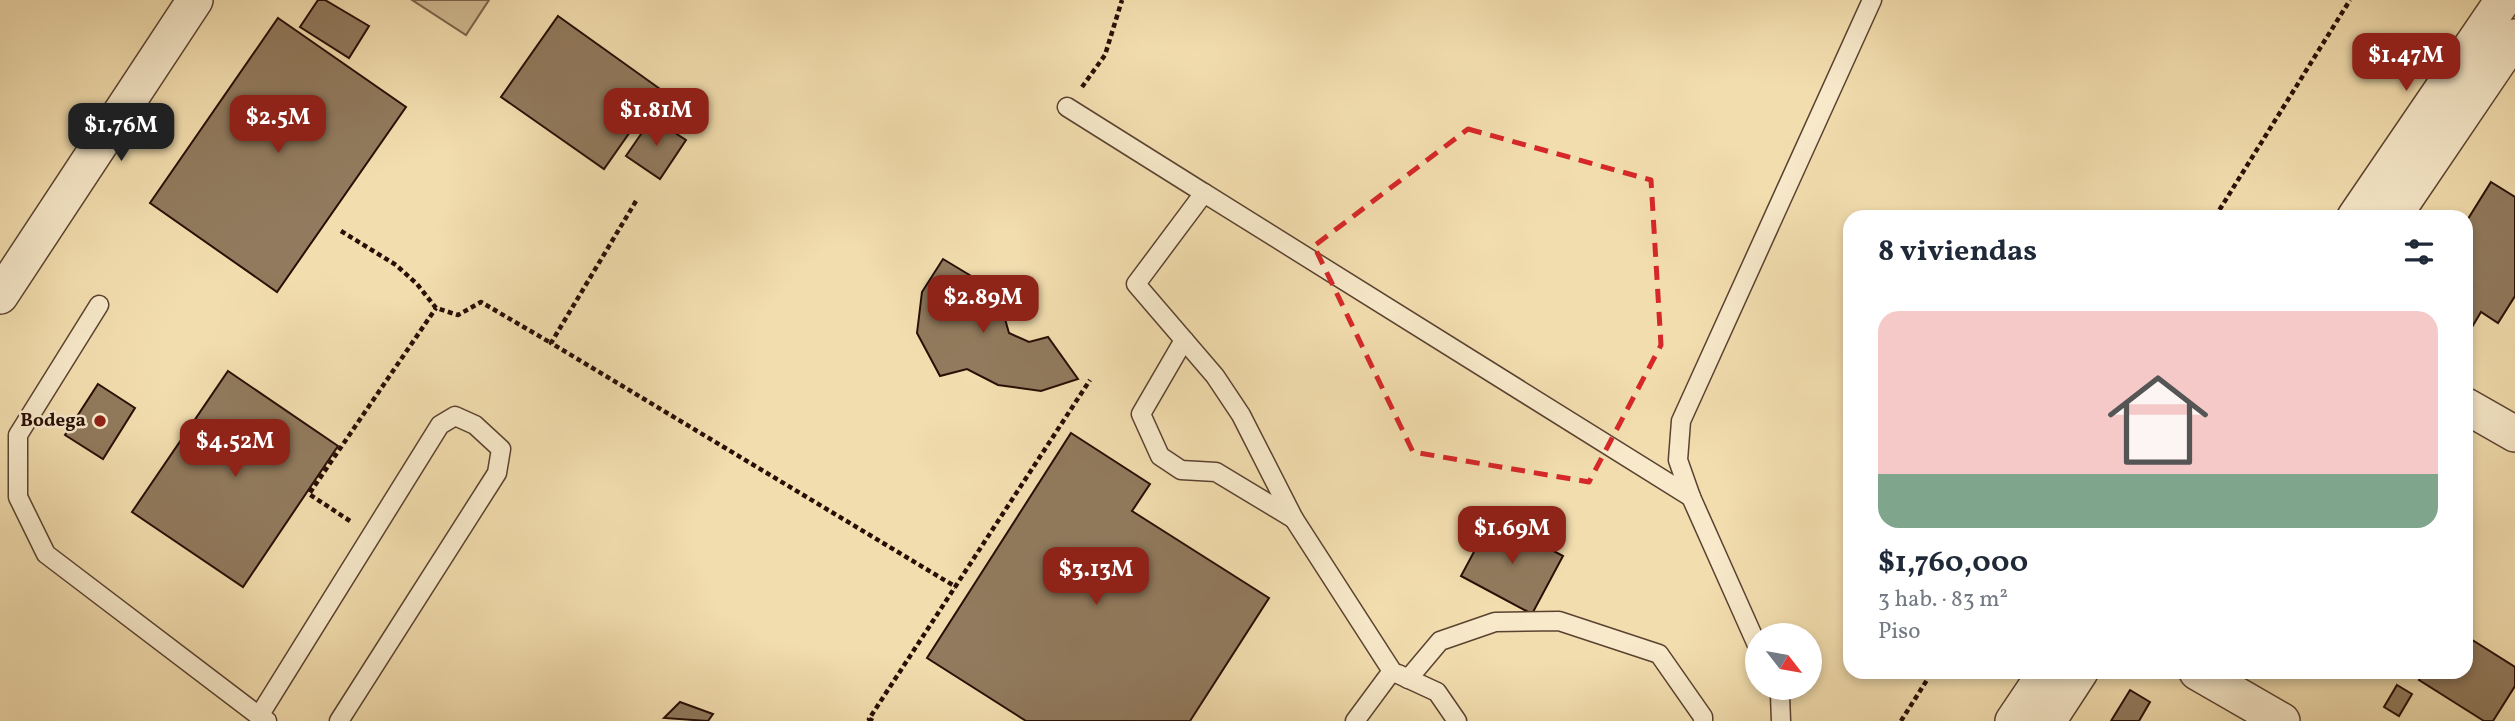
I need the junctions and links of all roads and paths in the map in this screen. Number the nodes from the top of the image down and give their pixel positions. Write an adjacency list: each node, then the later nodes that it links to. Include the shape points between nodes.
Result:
1 (195, 0): 14 (street)
2 (1122, 0): 7 (path, via 1105,55)
3 (1872, 0): 22 (lane, via 1681,421 1678,460)
4 (2350, 0): 10 (path)
5 (2503, 0): 11 (street)
6 (2515, 37): 12 (street)
7 (1067, 107): 8 (lane)
8 (1204, 193): 17 (lane, via 1136,284); 22 (lane)
9 (636, 201): 18 (path)
10 (2219, 210)
11 (2361, 210)
12 (2398, 210)
13 (341, 231): 16 (path, via 396,265)
14 (0, 296)
15 (99, 305): 33 (lane, via 18,435 18,497 46,554)
16 (436, 307): 18 (path, via 458,316 481,302); 24 (path, via 309,494)
17 (1184, 340): 23 (lane, via 1241,415); 23 (lane, via 1141,414 1160,456 1181,471 1216,472)
18 (551, 343): 25 (path)
19 (1090, 380): 25 (path)
20 (2473, 410): 21 (street)
21 (2515, 434)
22 (1691, 497): 26 (lane)
23 (1294, 519): 27 (lane)
24 (372, 535): 33 (lane); 34 (lane, via 440,425 455,416 475,425 501,449 497,473)
25 (956, 587): 35 (path, via 869,719)
26 (1747, 623)
27 (1400, 675): 36 (lane); 37 (lane, via 1437,692); 38 (lane, via 1440,641 1495,622 1559,621 1659,654)
28 (1928, 679): 40 (path)
29 (2041, 679): 41 (street)
30 (2075, 679): 42 (street)
31 (2209, 679): 43 (street)
32 (1780, 700): 39 (lane)
33 (263, 718)
34 (339, 721)
35 (873, 721)
36 (1355, 721)
37 (1457, 721)
38 (1703, 721)
39 (1780, 721)
40 (1901, 721)
41 (2013, 721)
42 (2048, 721)
43 (2282, 721)

